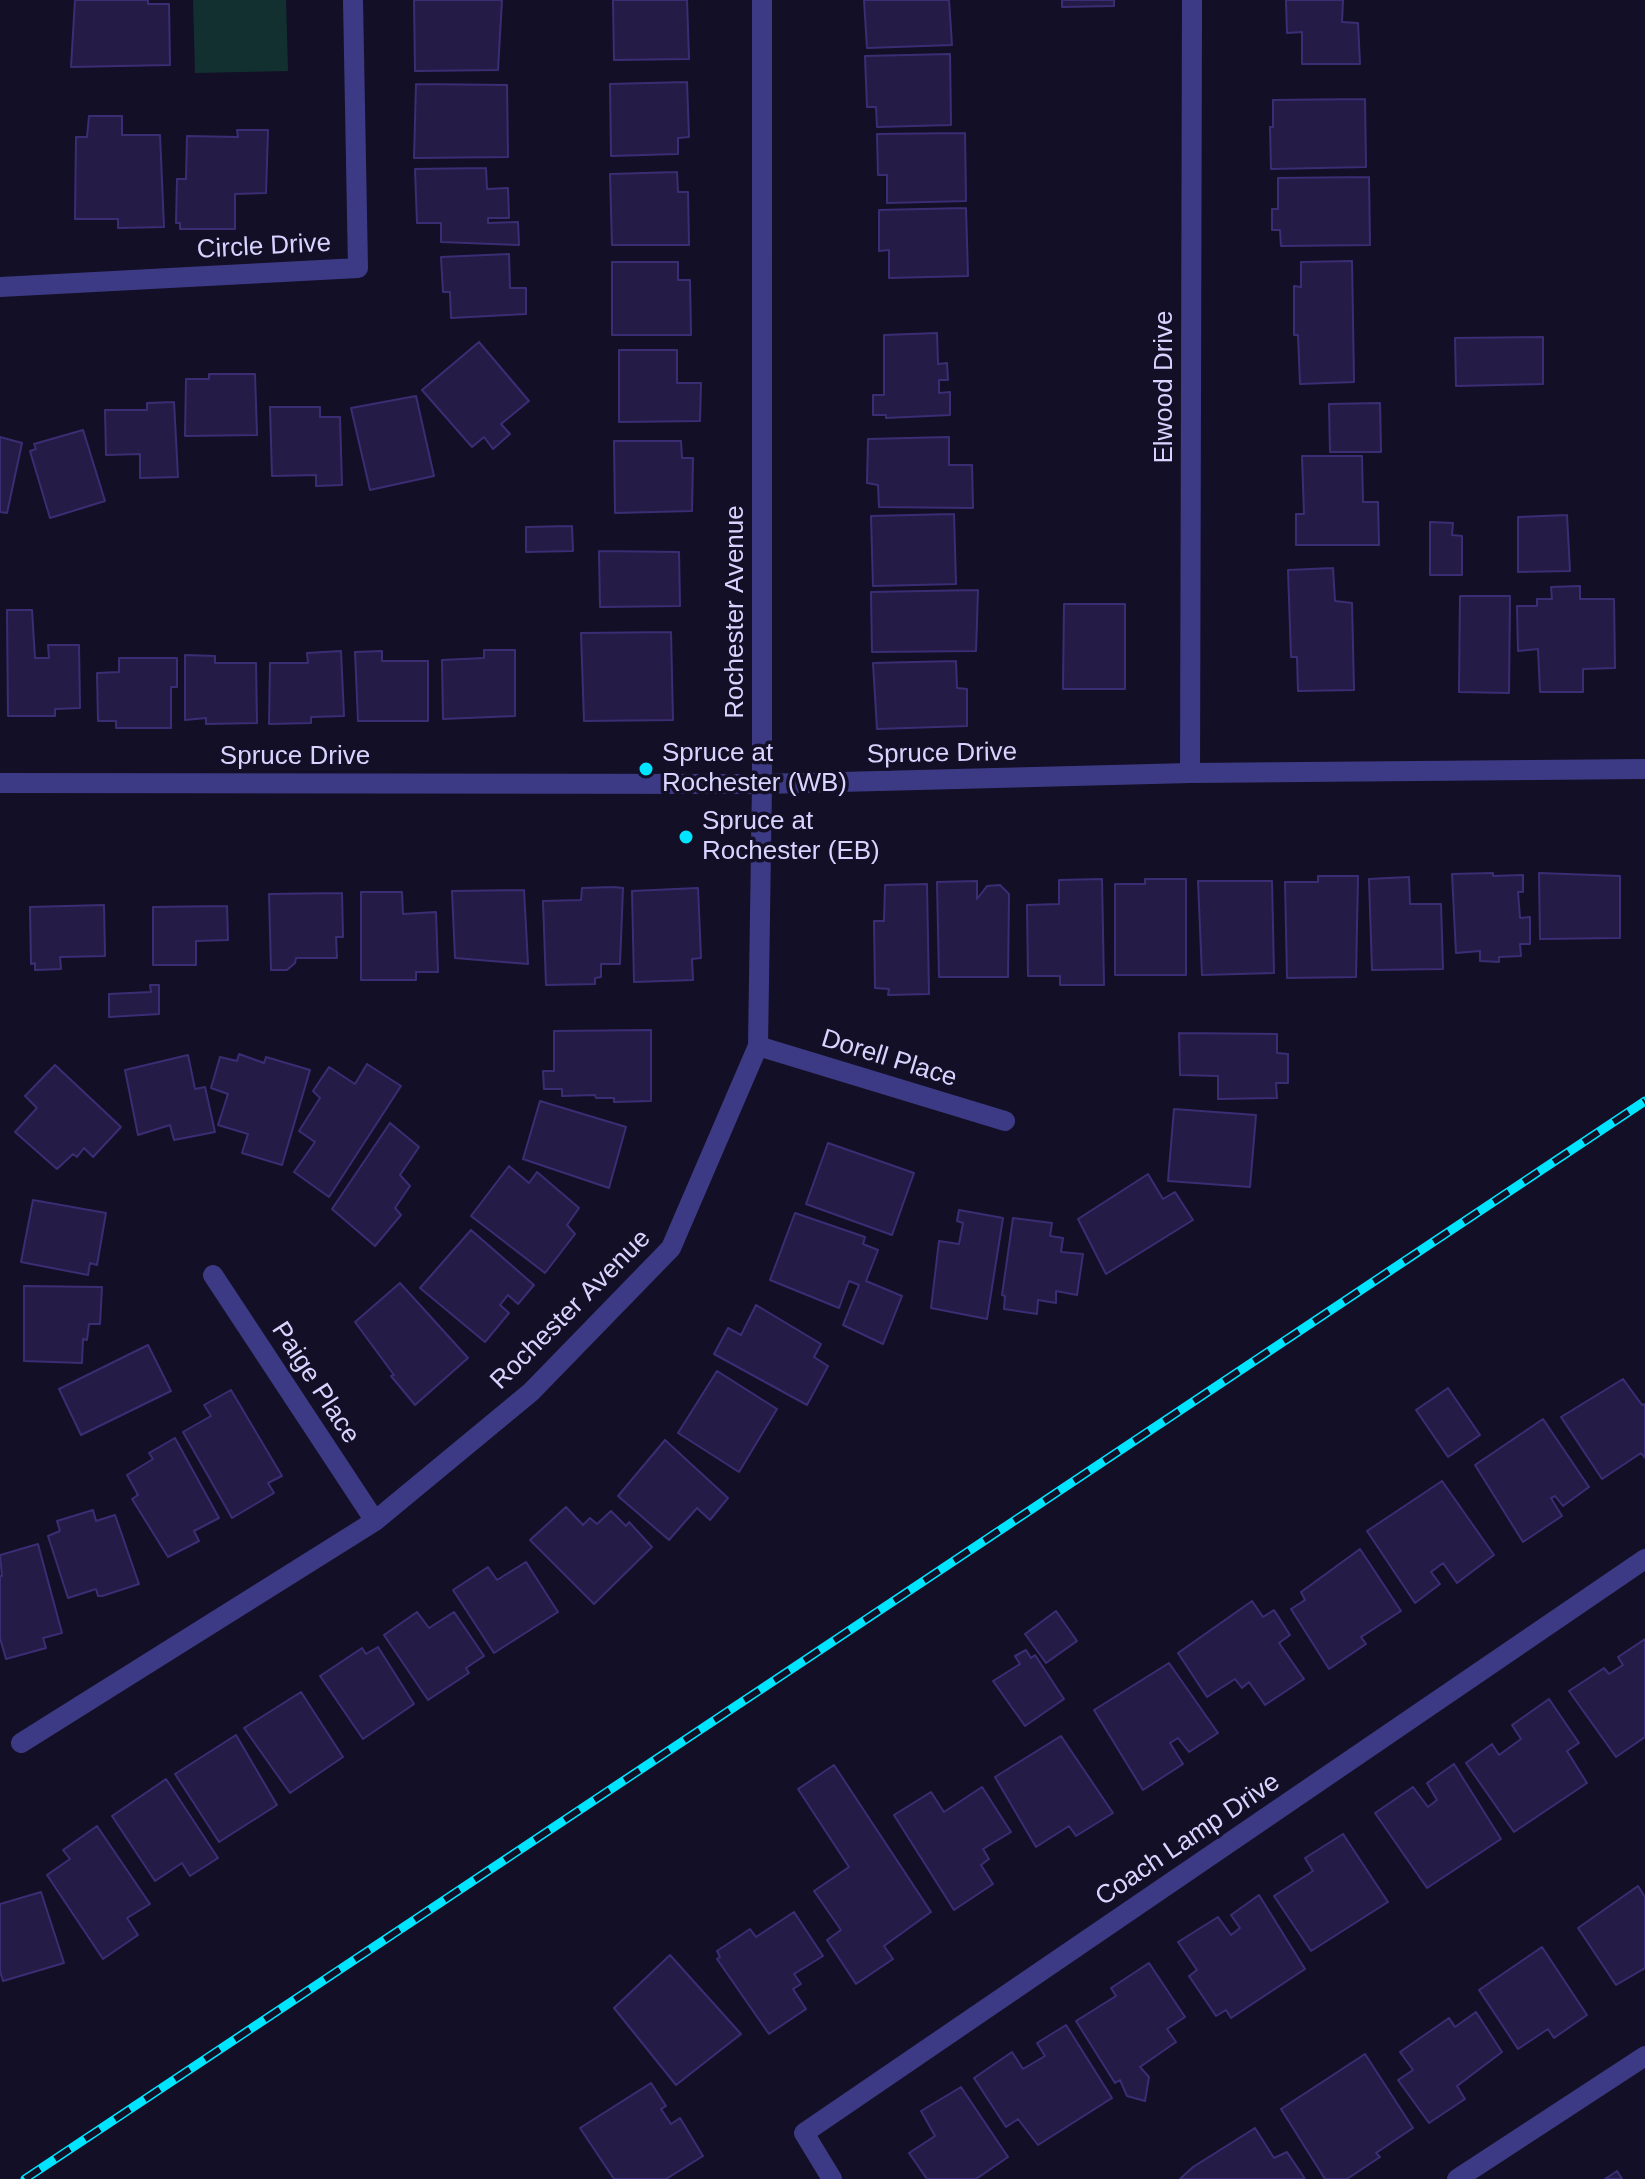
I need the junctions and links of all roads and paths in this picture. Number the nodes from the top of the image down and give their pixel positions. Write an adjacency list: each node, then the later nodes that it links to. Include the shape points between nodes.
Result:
1 (353, 0): 4 (street, Circle Drive, via 358,268)
2 (762, 0): 8 (street, Rochester Avenue)
3 (1192, 0): 6 (street, Elwood Drive)
4 (0, 287)
5 (1645, 769): 6 (street, Spruce Drive)
6 (1190, 773): 8 (street, Spruce Drive)
7 (0, 783): 8 (street, Spruce Drive)
8 (762, 784): 9 (street, Rochester Avenue)
9 (758, 1046): 10 (street, Dorell Place); 12 (street, Rochester Avenue, via 671,1248 531,1392)
10 (1005, 1121)
11 (213, 1275): 12 (street, Paige Place)
12 (375, 1521): 14 (street, Rochester Avenue)
13 (1645, 1559): 16 (street, Coach Lamp Drive, via 804,2133)
14 (21, 1743)
15 (1645, 2056): 17 (street)
16 (832, 2179)
17 (1457, 2179)

